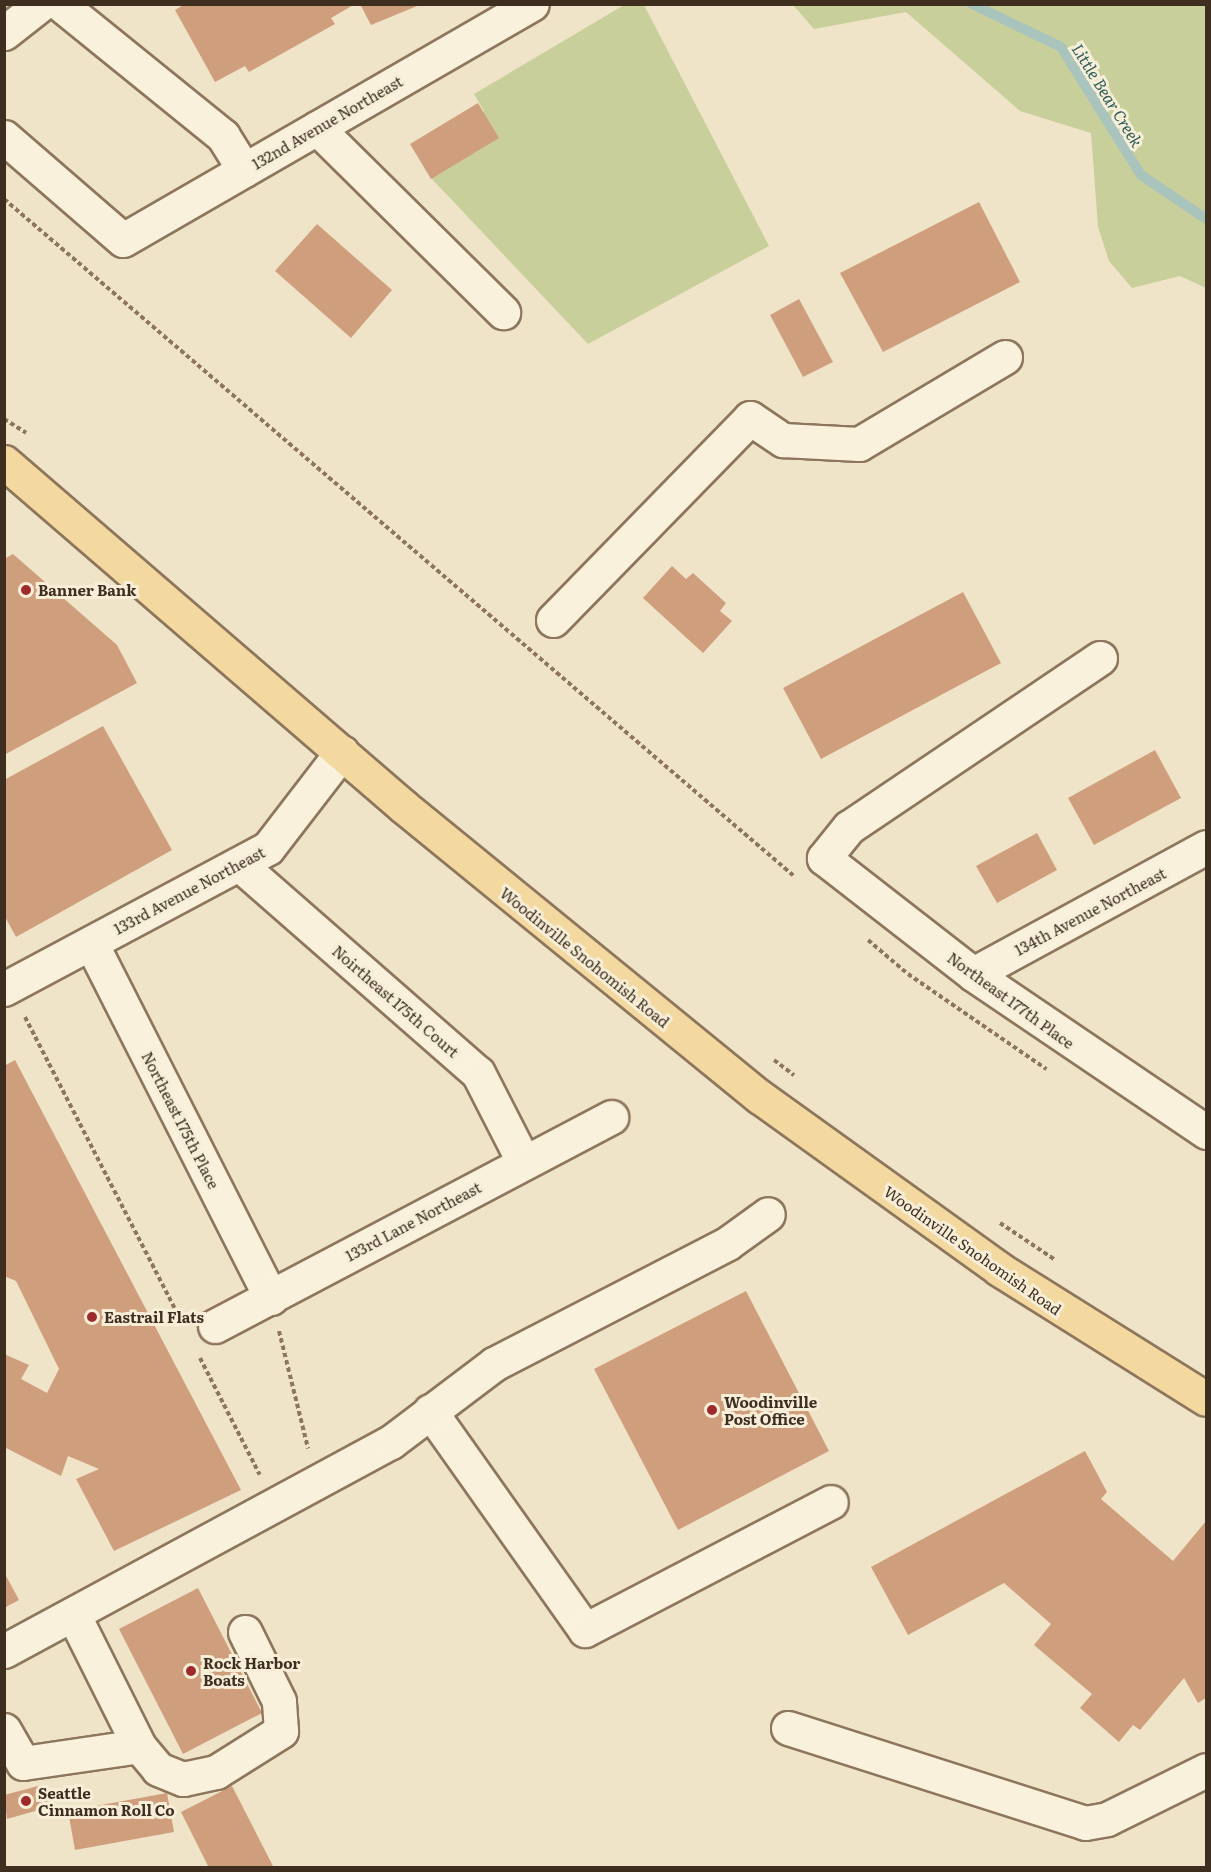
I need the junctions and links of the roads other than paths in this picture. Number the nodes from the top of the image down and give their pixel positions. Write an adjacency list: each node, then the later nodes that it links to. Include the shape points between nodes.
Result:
1 (41, 4): 4 (street)
2 (60, 4): 7 (street, via 223,136)
3 (532, 4): 5 (street, 132nd Avenue Northeast)
4 (4, 33)
5 (317, 128): 7 (street, 132nd Avenue Northeast); 8 (street)
6 (4, 137): 7 (street, 132nd Avenue Northeast, via 123,240)
7 (244, 170)
8 (502, 312)
9 (1005, 357): 11 (street, via 859,444 783,440 750,418)
10 (4, 462): 13 (main road, Woodinville Snohomish Road)
11 (553, 620)
12 (1100, 658): 17 (street, Northeast 177th Place, via 849,827 824,858)
13 (342, 752): 15 (street, 133rd Avenue Northeast, via 268,848); 25 (main road, Woodinville Snohomish Road, via 579,954 760,1097 1008,1275)
14 (1206, 847): 17 (street, 134th Avenue Northeast)
15 (239, 864): 16 (street, 133rd Avenue Northeast); 21 (street, Noirtheast 175th Court, via 478,1073)
16 (91, 943): 18 (street, 133rd Avenue Northeast); 23 (street, Northeast 175th Place)
17 (973, 974): 20 (street, Northeast 177th Place)
18 (14, 1001)
19 (611, 1117): 21 (street, 133rd Lane Northeast)
20 (1206, 1132)
21 (523, 1161): 23 (street, 133rd Lane Northeast)
22 (768, 1214): 26 (street, via 728,1243 494,1364)
23 (271, 1298): 24 (street, 133rd Lane Northeast)
24 (199, 1336)
25 (1206, 1399)
26 (430, 1411): 27 (street, via 585,1630); 28 (street, via 391,1442)
27 (831, 1502)
28 (73, 1614): 30 (street); 33 (street)
29 (245, 1632): 33 (street, via 279,1701 282,1731 272,1742 216,1772 183,1779 158,1769)
30 (4, 1651)
31 (788, 1728): 34 (street, via 1085,1823 1107,1819)
32 (4, 1730): 33 (street, via 23,1764)
33 (139, 1746)
34 (1206, 1770)

